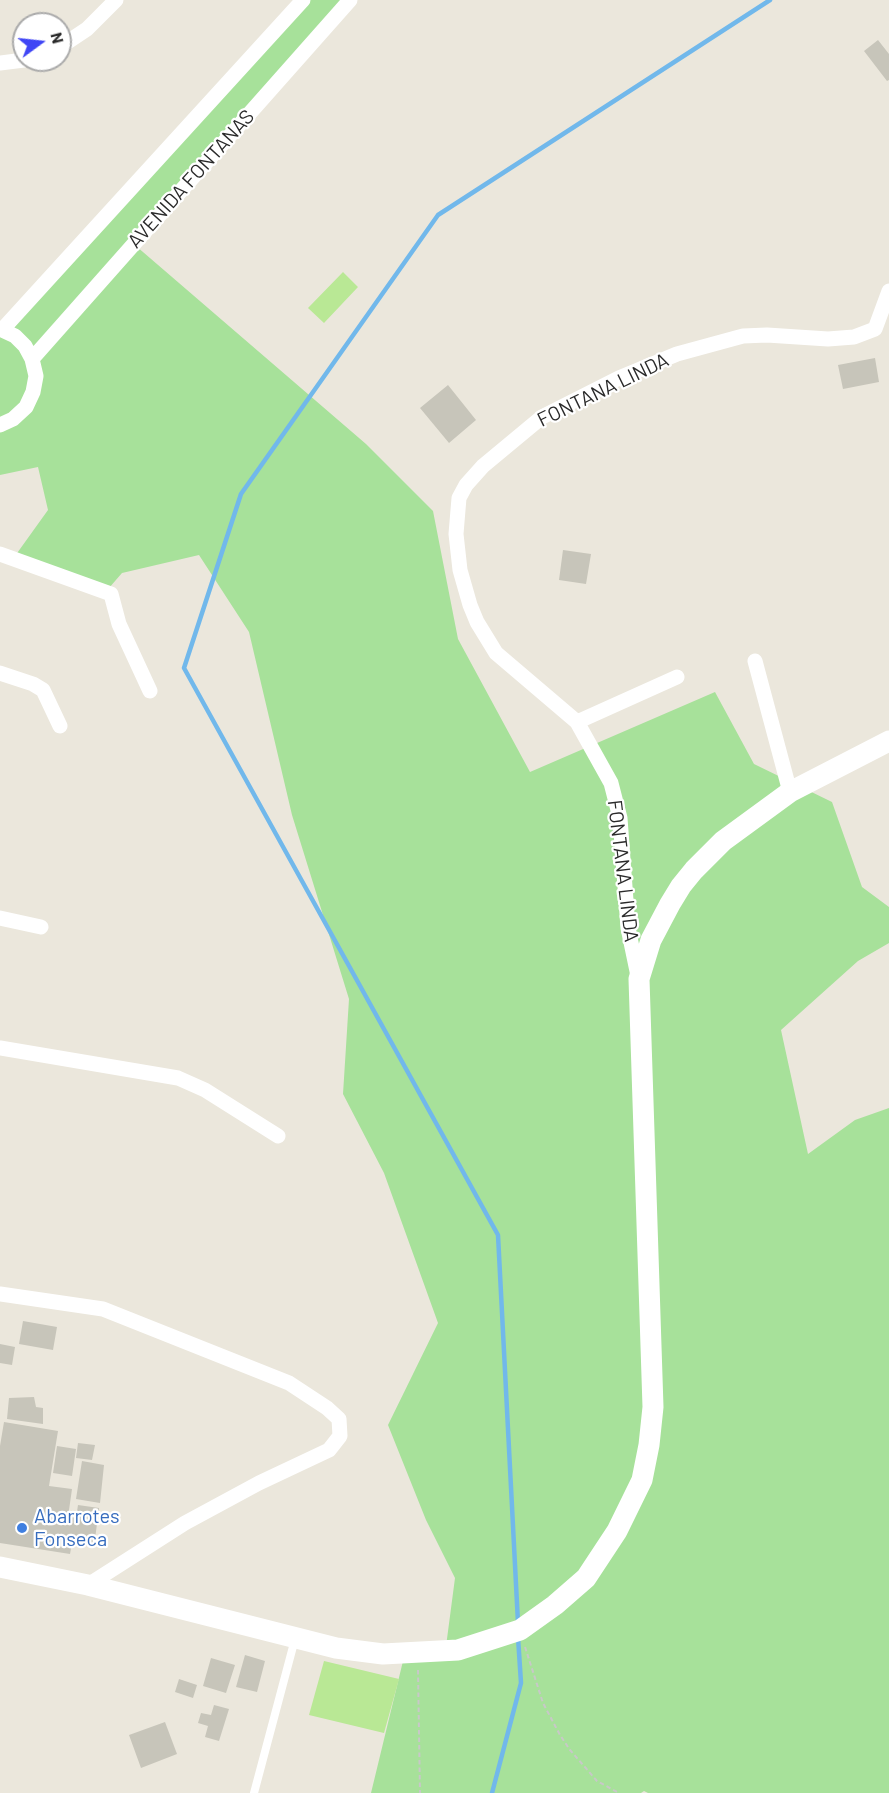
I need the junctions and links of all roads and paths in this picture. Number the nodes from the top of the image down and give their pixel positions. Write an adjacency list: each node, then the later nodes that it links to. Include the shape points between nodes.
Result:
1 (116, 0): 4 (street)
2 (303, 0): 6 (street, AVENIDA FONTANAS)
3 (351, 0): 7 (street, AVENIDA FONTANAS)
4 (72, 39)
5 (889, 291): 14 (street, FONTANA LINDA, via 875,329 854,337 743,336 677,354 619,378 542,417 466,485 459,498 457,552 464,588 477,622 496,653)
6 (1, 329): 7 (street, via 20,341)
7 (32, 359): 8 (street, via 36,375 26,407 14,419)
8 (0, 424)
9 (0, 554): 13 (street, via 111,594 119,624)
10 (755, 661): 17 (street)
11 (0, 673): 15 (street, via 43,690)
12 (677, 677): 14 (street)
13 (150, 691)
14 (577, 722): 20 (street, FONTANA LINDA, via 611,783 620,819 628,928)
15 (60, 726)
16 (889, 741): 17 (main road)
17 (790, 792): 20 (main road, via 739,828 694,870 660,921)
18 (0, 918): 19 (street)
19 (41, 927)
20 (639, 979): 26 (main road, via 653,1407 649,1445 642,1480 617,1531 586,1578)
21 (0, 1048): 22 (street, via 178,1078 206,1090)
22 (278, 1136)
23 (0, 1294): 25 (street, via 103,1309 289,1383 339,1419 340,1436 329,1450 185,1523)
24 (0, 1567): 25 (main road)
25 (88, 1585): 27 (main road)
26 (520, 1630): 27 (main road, via 458,1650 383,1654 336,1648); 31 (path, via 543,1703 560,1736 597,1781)
27 (295, 1637): 29 (lane)
28 (418, 1665): 30 (path)
29 (254, 1793)
30 (420, 1793)
31 (619, 1793)

